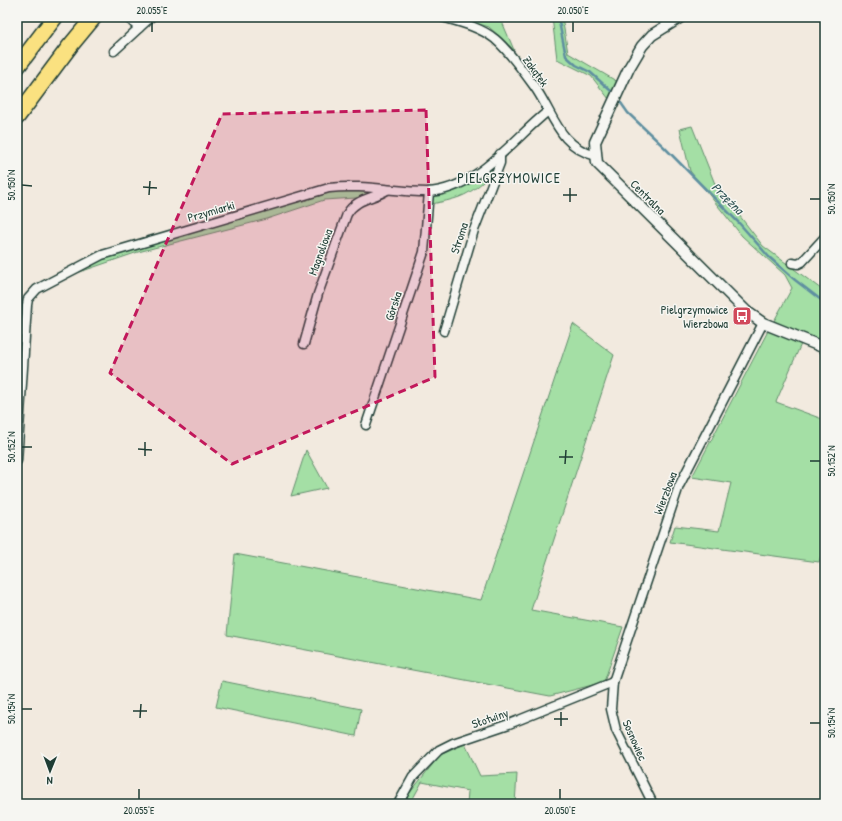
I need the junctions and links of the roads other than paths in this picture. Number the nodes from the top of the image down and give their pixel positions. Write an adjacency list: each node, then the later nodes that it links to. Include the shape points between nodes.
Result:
1 (55, 17): 9 (highway)
2 (94, 17): 11 (highway)
3 (127, 17): 7 (street)
4 (151, 17): 7 (street)
5 (442, 17): 10 (street, Zakątek, via 466,24 495,39 534,87)
6 (681, 17): 13 (street, via 652,35 642,46 629,68 595,142)
7 (139, 28): 8 (street)
8 (114, 51)
9 (17, 67)
10 (548, 112): 12 (street, Przymiarki); 13 (street, Zakątek, via 572,146)
11 (17, 117)
12 (500, 154): 15 (street, Przymiarki, via 463,183); 19 (street, Stroma, via 500,163 474,230)
13 (596, 156): 18 (street, Centralna, via 602,169 612,180 746,311)
14 (387, 190): 15 (street, Przymiarki); 20 (street, Magnoliowa, via 355,203 347,214 318,294); 23 (street, Przymiarki, via 330,188 102,255 37,289 28,299 27,305)
15 (428, 192): 22 (street, Górska, via 424,252)
16 (825, 238): 17 (street, via 802,262)
17 (792, 263)
18 (763, 323): 21 (street, Centralna); 24 (street, Wierzbowa, via 679,486)
19 (444, 331)
20 (304, 344)
21 (825, 348)
22 (366, 425)
23 (17, 461)
24 (613, 682): 25 (street, Słotwiny, via 439,750 413,777); 26 (street, Sosnowiec, via 611,708 616,730)
25 (398, 804)
26 (653, 804)

